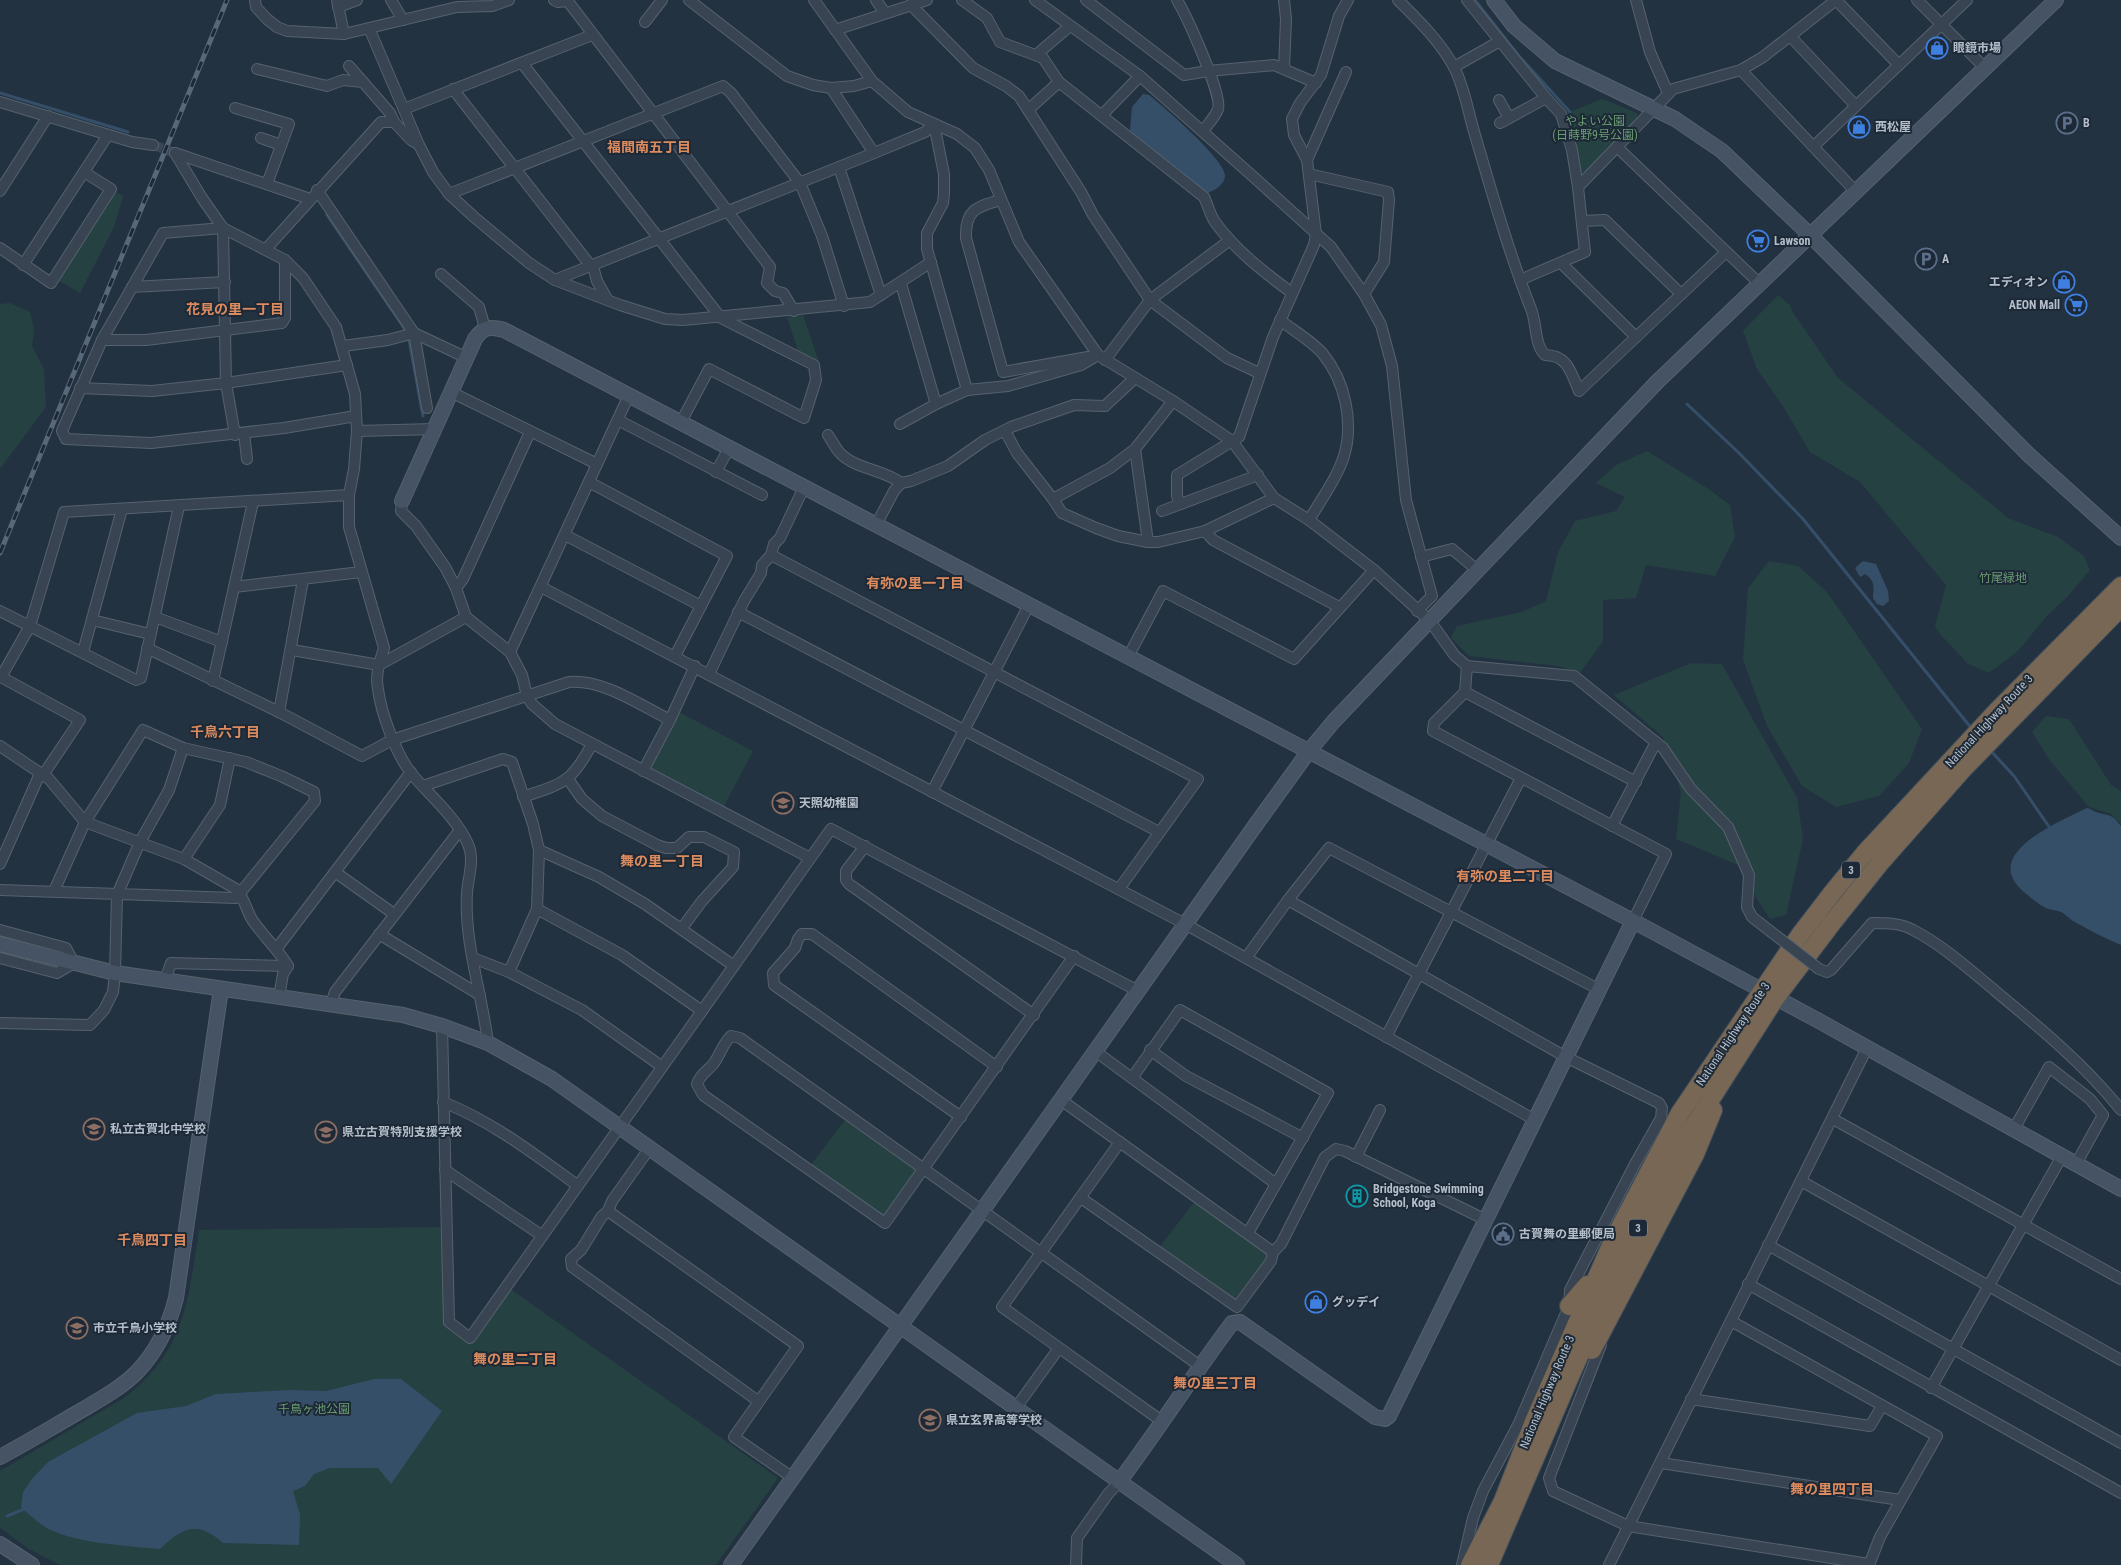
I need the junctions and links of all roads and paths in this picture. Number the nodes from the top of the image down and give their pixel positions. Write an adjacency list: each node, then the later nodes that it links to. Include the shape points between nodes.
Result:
1 (255, 0): 34 (street, via 256,7 268,19 287,32)
2 (357, 0): 26 (street)
3 (391, 0): 28 (street)
4 (509, 0): 25 (street, via 492,6)
5 (554, 0): 23 (street)
6 (662, 0): 29 (street)
7 (689, 0): 54 (street, via 787,76)
8 (814, 0): 33 (street)
9 (876, 0): 27 (street)
10 (962, 0): 38 (street, via 987,18 1000,42)
11 (1035, 0): 31 (street)
12 (1086, 0): 47 (street, via 1184,75)
13 (1177, 0): 47 (street)
14 (1284, 0): 45 (street)
15 (1348, 0): 53 (street, via 1339,16 1330,50)
16 (1398, 0): 42 (street, via 1435,36)
17 (1467, 0): 37 (street)
18 (1494, 0): 63 (street, via 1514,26 1555,61)
19 (1636, 0): 56 (street, via 1650,52)
20 (1917, 0): 30 (street)
21 (1967, 0): 30 (street)
22 (2056, 0): 43 (street)
23 (567, 1): 35 (street)
24 (919, 2): 27 (street); 64 (street, via 973,68 1006,86 1019,96)
25 (482, 3): 28 (street)
26 (338, 4): 34 (street)
27 (885, 12): 33 (street)
28 (402, 20): 32 (street)
29 (645, 22)
30 (1941, 25): 40 (street); 43 (street)
31 (1070, 26): 38 (street); 49 (street)
32 (369, 28): 34 (street); 62 (street)
33 (835, 30): 50 (street)
34 (344, 34)
35 (592, 35): 39 (street); 65 (street)
36 (1790, 36): 40 (street, via 1836,0); 46 (street); 60 (street)
37 (1500, 41): 42 (street); 57 (street)
38 (1036, 55): 52 (street, via 1043,58)
39 (522, 63): 55 (street); 73 (street)
40 (1899, 65): 60 (street)
41 (349, 66): 51 (street)
42 (1454, 67): 111 (street)
43 (1984, 68): 90 (street)
44 (258, 69): 51 (street, via 327,86 343,80)
45 (1284, 69): 47 (street, via 1274,65); 53 (street)
46 (1741, 70): 56 (street, via 1684,85); 77 (street)
47 (1208, 71): 70 (street, via 1218,98 1218,109)
48 (1346, 72): 80 (street)
49 (1140, 76): 66 (street); 70 (street)
50 (872, 81): 54 (street); 69 (street, via 908,112)
51 (363, 82): 68 (street)
52 (1060, 82): 64 (street); 66 (street)
53 (1316, 83): 80 (street, via 1292,119 1294,135)
54 (831, 88): 79 (street)
55 (453, 90): 62 (street); 81 (street)
56 (1668, 93): 63 (street)
57 (1546, 98): 58 (street, via 1505,121); 87 (street, via 1562,114)
58 (1499, 100)
59 (0, 102): 67 (street)
60 (1856, 106): 77 (street)
61 (235, 108): 75 (street, via 289,124)
62 (404, 109): 76 (street)
63 (1655, 109): 78 (street); 98 (street, via 1698,133 1722,151)
64 (1028, 110): 121 (street)
65 (653, 114): 73 (street); 85 (street, via 723,86); 94 (street)
66 (1102, 115): 100 (street, via 1204,197 1214,221)
67 (48, 116): 71 (street); 89 (street)
68 (394, 122): 76 (street); 88 (street, via 381,122)
69 (934, 124): 79 (street, via 925,132); 93 (street, via 957,134 975,148 989,170); 105 (street, via 944,174 944,193 943,203 926,233)
70 (1202, 131): 97 (street)
71 (108, 135): 74 (street); 83 (street)
72 (261, 138): 75 (street)
73 (583, 141): 81 (street); 99 (street)
74 (152, 145)
75 (281, 145): 86 (street)
76 (419, 145): 91 (street, via 432,172)
77 (1814, 146): 90 (street)
78 (1617, 147): 87 (street); 103 (street)
79 (874, 153): 82 (street)
80 (1307, 160): 84 (street)
81 (514, 168): 91 (street); 108 (street)
82 (839, 168): 85 (street); 119 (street)
83 (84, 172): 107 (street); 107 (street, via 111,189 51,283)
84 (1309, 174): 97 (street); 117 (street, via 1388,192 1384,262)
85 (800, 183): 94 (street); 122 (street, via 822,236)
86 (267, 184): 92 (street); 96 (street, via 175,153)
87 (1578, 186): 95 (street)
88 (317, 190): 92 (street); 128 (street)
89 (0, 191)
90 (1856, 192): 98 (street)
91 (449, 194): 110 (street, via 529,263)
92 (310, 199): 102 (street)
93 (1000, 200): 133 (street, via 1019,242); 133 (street, via 977,207 965,225 1003,372)
94 (728, 211): 99 (street); 123 (street, via 770,267 767,283 775,291 783,293)
95 (1582, 222): 106 (street, via 1585,252); 118 (street, via 1605,220)
96 (223, 228): 102 (street); 112 (street); 115 (street, via 163,233)
97 (1316, 234): 116 (street); 117 (street, via 1331,246)
98 (1810, 235): 114 (street); 178 (street, via 1826,246); 180 (street, via 2030,456)
99 (659, 239): 108 (street); 124 (street)
100 (1230, 240): 116 (street); 121 (street)
101 (0, 248): 107 (street)
102 (266, 249): 104 (street)
103 (1726, 252): 114 (street); 118 (street)
104 (285, 260): 127 (street, via 285,318 282,323); 131 (street, via 317,297 336,327)
105 (931, 262): 113 (street); 139 (street)
106 (1561, 263): 111 (street); 129 (street)
107 (23, 265)
108 (590, 266): 110 (street); 120 (street)
109 (441, 274): 126 (street, via 479,307)
110 (555, 280): 120 (street)
111 (1520, 280): 129 (street, via 1535,320 1539,349 1545,355 1562,358 1579,391)
112 (225, 282): 115 (street); 127 (street)
113 (901, 284): 119 (street); 143 (street)
114 (1760, 284): 185 (street, via 1612,427)
115 (132, 287): 130 (street)
116 (1292, 293): 125 (street)
117 (1364, 294): 183 (street, via 1381,325 1392,366 1406,500)
118 (1681, 294): 129 (street)
119 (881, 296): 122 (street, via 870,302)
120 (608, 299): 124 (street, via 665,319)
121 (1150, 300): 133 (street); 135 (street, via 1227,358)
122 (844, 306): 123 (street)
123 (794, 311): 124 (street)
124 (721, 318): 147 (street, via 814,365 816,380 804,418 709,370)
125 (1280, 320): 135 (street); 175 (street, via 1322,352 1340,383 1348,412 1345,454)
126 (485, 328): 132 (street); 141 (street, via 504,330)
127 (226, 332): 130 (street, via 146,340); 137 (street)
128 (414, 333): 131 (street); 132 (street); 144 (street)
129 (1636, 337)
130 (102, 340): 138 (street)
131 (343, 346): 134 (street)
132 (467, 358): 140 (street)
133 (1102, 358): 136 (street); 139 (street, via 1008,386)
134 (347, 364): 137 (street); 145 (street, via 355,394)
135 (1259, 373): 155 (street, via 1239,437)
136 (1135, 378): 142 (street); 151 (street, via 1105,406 1074,405)
137 (226, 383): 138 (street, via 140,392); 153 (street)
138 (80, 388): 153 (street, via 62,431 66,438 152,443)
139 (967, 390): 143 (street)
140 (451, 392): 149 (street); 152 (street)
141 (629, 395): 146 (street); 147 (street)
142 (1173, 401): 155 (street); 157 (street)
143 (936, 404): 148 (street)
144 (427, 408)
145 (356, 416): 150 (street); 153 (street)
146 (618, 420): 159 (street); 160 (street)
147 (681, 422): 156 (street)
148 (900, 424)
149 (435, 429): 150 (street); 169 (street)
150 (357, 430): 165 (street)
151 (1005, 431): 163 (street, via 985,440 948,466); 168 (street, via 1017,453)
152 (530, 432): 159 (street); 191 (street)
153 (239, 434): 158 (street)
154 (828, 435): 163 (street, via 842,455)
155 (1232, 441): 161 (street); 171 (street, via 1177,475)
156 (729, 448): 160 (street); 164 (street)
157 (1135, 448): 168 (street, via 1110,468); 181 (street)
158 (247, 459)
159 (597, 464): 162 (street)
160 (716, 472): 166 (street)
161 (1258, 475): 167 (street); 171 (street)
162 (589, 482): 179 (street); 193 (street, via 727,556)
163 (901, 483): 176 (street)
164 (804, 487): 176 (street); 182 (street)
165 (349, 495): 170 (street); 186 (street, via 349,527)
166 (762, 495)
167 (1274, 498): 175 (street); 177 (street)
168 (1052, 499): 181 (street, via 1062,513 1096,528)
169 (402, 501): 191 (street, via 401,511 416,526)
170 (253, 502): 172 (street); 189 (street)
171 (1180, 504): 174 (street)
172 (179, 506): 173 (street); 199 (street)
173 (122, 509): 201 (street); 203 (street, via 64,512)
174 (1162, 511)
175 (1309, 520): 184 (street)
176 (876, 525): 192 (street)
177 (1205, 531): 181 (street); 194 (street, via 1213,540)
178 (2121, 531)
179 (565, 535): 190 (street); 193 (street)
180 (2121, 538)
181 (1148, 542)
182 (771, 555): 198 (street, via 762,565 761,573); 215 (street)
183 (1422, 557): 185 (street, via 1452,549); 197 (street, via 1432,596)
184 (1374, 570): 194 (street); 197 (street)
185 (1477, 570): 202 (street)
186 (361, 572): 187 (street); 212 (street, via 384,648)
187 (303, 580): 189 (street); 207 (street)
188 (2121, 586): 222 (highway, National Highway Route 3 / 3)
189 (234, 587): 205 (street)
190 (541, 587): 209 (street); 210 (street)
191 (456, 588): 200 (street)
192 (1029, 605): 211 (street); 215 (street)
193 (701, 606): 210 (street)
194 (1339, 607): 211 (street, via 1294,659 1163,591)
195 (2121, 608): 222 (highway, National Highway Route 3 / 3)
196 (0, 611): 203 (street)
197 (1417, 611): 202 (street)
198 (738, 612): 216 (street); 224 (street)
199 (155, 617): 204 (street); 205 (street)
200 (466, 617): 209 (street); 212 (street)
201 (92, 620): 204 (street); 208 (street)
202 (1430, 621): 214 (street, via 1455,656); 230 (street)
203 (30, 626): 208 (street); 217 (street)
204 (150, 634): 206 (street)
205 (222, 642): 218 (street)
206 (147, 648): 208 (street, via 141,678 136,680); 218 (street)
207 (292, 650): 212 (street); 221 (street)
208 (83, 652)
209 (510, 652): 220 (street, via 522,675)
210 (675, 656): 213 (street)
211 (1128, 657): 230 (street)
212 (378, 665): 225 (street, via 377,688)
213 (694, 666): 216 (street); 223 (street)
214 (1467, 666): 219 (street); 226 (street, via 1574,676)
215 (995, 671): 224 (street); 244 (street, via 1198,779)
216 (709, 674): 239 (street)
217 (0, 677): 234 (street, via 80,720)
218 (213, 682): 221 (street)
219 (1465, 692): 235 (street, via 1434,723 1433,731); 237 (street)
220 (527, 696): 223 (street, via 569,682 596,683); 225 (street); 227 (street, via 555,724)
221 (279, 712): 225 (street, via 362,756)
222 (2004, 716): 283 (highway, National Highway Route 3 / 3, via 1958,764 1832,922)
223 (670, 720): 232 (street)
224 (965, 729): 239 (street); 244 (street)
225 (392, 740): 233 (street)
226 (1656, 742): 237 (street); 304 (street, bridge, via 1691,789 1728,827 1749,875 1747,907 1752,917 1827,972 1872,924 1886,923 1913,929 1962,963 2054,1040 2098,1082)
227 (592, 744): 232 (street); 236 (street)
228 (0, 746): 234 (street)
229 (183, 748): 231 (street); 241 (street, via 143,730); 245 (street, via 169,790)
230 (1309, 751): 246 (street); 263 (street)
231 (230, 758): 250 (street, via 220,805); 256 (street, via 314,792 315,801)
232 (643, 771): 249 (street)
233 (411, 772): 238 (street); 252 (street)
234 (44, 775): 241 (street); 251 (street, via 38,778)
235 (1521, 778): 242 (street); 246 (street)
236 (568, 779): 240 (street); 264 (street, via 582,799 602,816 657,845 677,848 689,837 704,837 734,852 733,867)
237 (1636, 782): 242 (street)
238 (423, 786): 240 (street, via 503,758 512,762); 243 (street)
239 (932, 792): 253 (street)
240 (523, 797): 248 (street)
241 (85, 822): 245 (street); 255 (street)
242 (1612, 826): 262 (street, via 1666,854)
243 (460, 830): 261 (street); 271 (street, via 469,846 471,860 467,893)
244 (1159, 832): 253 (street)
245 (140, 842): 250 (street); 257 (street)
246 (1486, 844): 260 (street); 262 (street)
247 (865, 846): 249 (street, via 831,829); 269 (street); 288 (street, via 846,871 849,884)
248 (539, 850): 259 (street); 264 (street, via 599,877)
249 (810, 858): 275 (street)
250 (184, 859): 256 (street)
251 (0, 864)
252 (336, 872): 261 (street); 268 (street)
253 (1119, 889): 263 (street)
254 (0, 890): 255 (street)
255 (54, 891): 257 (street)
256 (240, 894): 257 (street, via 236,898); 268 (street, via 252,920)
257 (117, 895): 276 (street)
258 (1288, 900): 260 (street, via 1329,848); 272 (street); 278 (street)
259 (537, 910): 277 (street); 287 (street, via 622,955)
260 (1451, 912): 278 (street); 281 (street)
261 (394, 914): 266 (street)
262 (1633, 922): 281 (street); 283 (street)
263 (1185, 924): 272 (street); 282 (street)
264 (682, 928): 275 (street)
265 (0, 930): 273 (street, via 66,948)
266 (379, 934): 284 (street); 286 (street, via 334,992)
267 (0, 944): 273 (street)
268 (277, 948): 274 (street)
269 (1074, 956): 282 (street); 288 (street)
270 (0, 958): 273 (street, via 57,973)
271 (473, 958): 277 (street); 284 (street)
272 (1246, 958): 291 (street)
273 (74, 963): 276 (street)
274 (288, 966): 279 (street, via 171,963); 285 (street, via 283,974)
275 (734, 966): 287 (street)
276 (115, 972): 279 (street); 289 (street, via 113,992 104,1010 90,1026)
277 (509, 972): 297 (street, via 582,1010)
278 (1419, 974): 291 (street); 296 (street)
279 (165, 980): 280 (street)
280 (221, 989): 285 (street); 352 (street, via 176,1298 168,1325 144,1363 128,1380)
281 (1600, 990): 296 (street)
282 (1138, 991): 295 (street)
283 (1769, 994): 293 (street); 300 (highway, National Highway Route 3 / 3); 332 (highway, National Highway Route 3 / 3, via 1680,1113 1644,1178)
284 (480, 995): 292 (street)
285 (279, 997): 286 (street)
286 (331, 1004): 290 (street, via 403,1015)
287 (702, 1011): 297 (street)
288 (1034, 1015): 298 (street)
289 (0, 1022)
290 (442, 1026): 292 (street); 302 (street)
291 (1386, 1036): 307 (street)
292 (488, 1043): 308 (street, via 552,1080)
293 (1867, 1048): 306 (street); 309 (street)
294 (1150, 1050): 299 (street); 310 (street, via 1186,1076); 310 (street, via 1180,1010 1328,1093)
295 (1095, 1051): 299 (street); 301 (street)
296 (1566, 1057): 307 (street); 336 (street, via 1659,1103 1662,1108 1661,1118 1570,1290)
297 (661, 1066): 308 (street)
298 (997, 1067): 305 (street); 305 (street, via 812,934 802,934 798,939 795,948 773,974 774,985)
299 (1132, 1078): 319 (street)
300 (1717, 1087): 339 (highway, via 1716,1104 1695,1154); 344 (highway, National Highway Route 3 / 3, via 1655,1194)
301 (1061, 1100): 311 (street); 324 (street)
302 (444, 1102): 317 (street); 320 (street, via 509,1136)
303 (1380, 1110): 314 (street)
304 (2121, 1110)
305 (961, 1117): 316 (street)
306 (1833, 1118): 318 (street); 326 (street)
307 (1535, 1120): 325 (street)
308 (619, 1126): 312 (street); 320 (street)
309 (2014, 1128): 313 (street); 315 (street, via 2049,1066 2090,1099 2103,1115)
310 (1303, 1138): 319 (street)
311 (1120, 1142): 322 (street); 327 (street)
312 (650, 1149): 323 (street); 338 (street)
313 (2062, 1156): 315 (street); 326 (street)
314 (1356, 1157): 325 (street); 330 (street, via 1336,1149 1325,1156 1281,1244)
315 (2076, 1164): 321 (street)
316 (924, 1169): 316 (street, via 740,1038 731,1036 726,1040 712,1065 698,1079 703,1095 885,1223); 324 (street)
317 (445, 1170): 328 (street); 328 (street, via 449,1322 470,1338)
318 (1801, 1181): 329 (street); 335 (street)
319 (1276, 1184): 327 (street)
320 (577, 1185): 328 (street)
321 (2121, 1189)
322 (1081, 1198): 330 (street, via 1236,1307 1271,1261); 331 (street)
323 (608, 1211): 347 (street, via 571,1259 574,1270); 347 (street, via 798,1346)
324 (982, 1211): 331 (street); 338 (street)
325 (1486, 1220): 343 (street, via 1386,1419 1375,1417 1240,1322 1232,1323)
326 (2024, 1225): 333 (street); 335 (street)
327 (1248, 1233): 330 (street)
328 (541, 1235)
329 (1768, 1245): 334 (street); 341 (street)
330 (1273, 1252)
331 (1041, 1253): 340 (street, via 1002,1307); 343 (street)
332 (1598, 1274): 336 (highway); 366 (highway, National Highway Route 3 / 3, via 1503,1501)
333 (2121, 1279)
334 (1748, 1284): 337 (street); 345 (street)
335 (1989, 1287): 341 (street); 342 (street)
336 (1569, 1306): 365 (street, via 1519,1423 1483,1490)
337 (1731, 1321): 346 (street); 348 (street)
338 (899, 1327): 349 (street); 354 (street)
339 (1605, 1329): 344 (highway, via 1587,1359); 358 (street, via 1599,1353 1549,1478 1553,1491)
340 (1060, 1348): 349 (street); 350 (street)
341 (1954, 1349): 345 (street); 351 (street)
342 (2121, 1360)
343 (1200, 1366): 350 (street)
344 (1571, 1374): 367 (highway, National Highway Route 3 / 3)
345 (1931, 1388): 356 (street)
346 (1692, 1399): 348 (street, via 1870,1426); 353 (street)
347 (758, 1401): 354 (street, via 734,1437)
348 (1882, 1406): 357 (street, via 1937,1436)
349 (1015, 1409): 355 (street)
350 (1163, 1422): 355 (street)
351 (2121, 1443)
352 (0, 1458)
353 (1661, 1462): 357 (street); 358 (street)
354 (793, 1478): 362 (street)
355 (1119, 1482): 363 (street, via 1078,1538); 364 (street)
356 (2121, 1493)
357 (1900, 1500): 360 (street)
358 (1628, 1526): 360 (street); 368 (street)
359 (0, 1544): 361 (street)
360 (1869, 1564)
361 (32, 1565)
362 (731, 1565)
363 (1076, 1565)
364 (1237, 1565)
365 (1462, 1565)
366 (1470, 1565)
367 (1489, 1565)
368 (1609, 1565)

